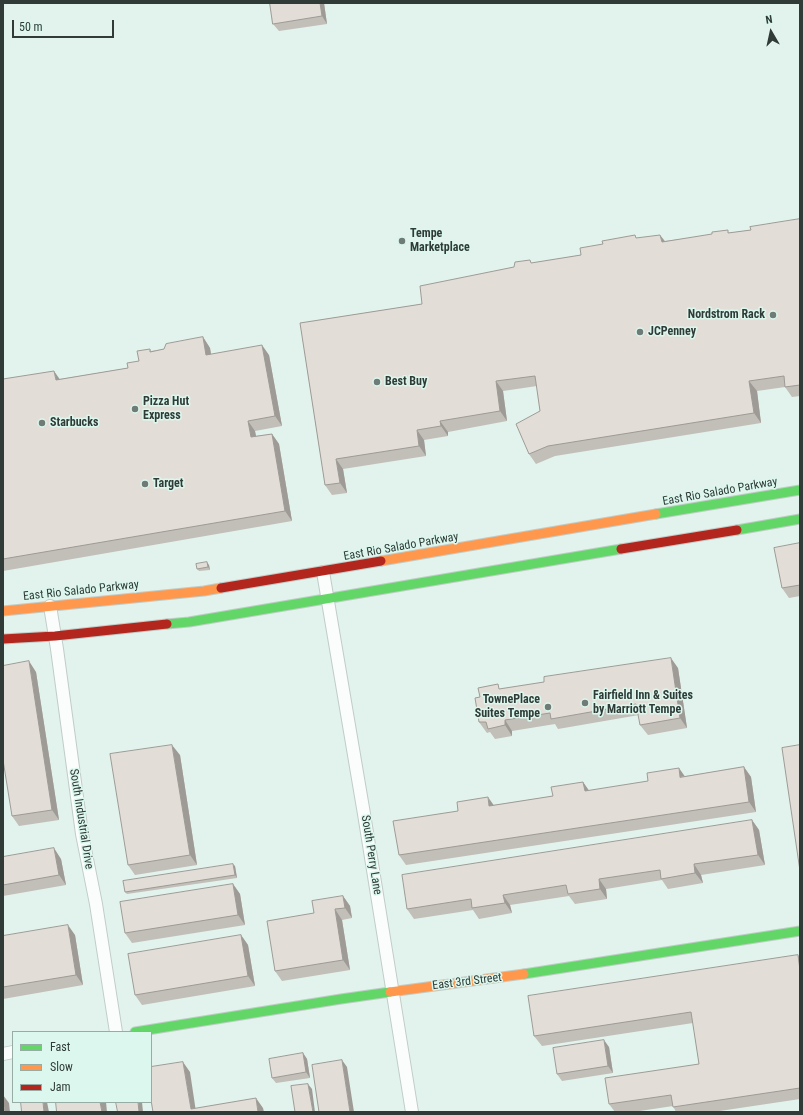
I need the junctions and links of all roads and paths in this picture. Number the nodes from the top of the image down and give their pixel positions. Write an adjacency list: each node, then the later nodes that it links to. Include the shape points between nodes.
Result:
1 (800, 490): 3 (main road, East Rio Salado Parkway)
2 (800, 519): 4 (main road)
3 (323, 572): 4 (street, South Perry Lane); 5 (main road, East Rio Salado Parkway, via 204,591)
4 (328, 598): 7 (main road, via 189,622); 10 (street, South Perry Lane)
5 (50, 606): 6 (main road, East Rio Salado Parkway); 7 (street, South Industrial Drive)
6 (3, 611)
7 (56, 636): 8 (main road); 11 (street, South Industrial Drive, via 82,834)
8 (3, 639)
9 (800, 931): 10 (main road, East 3rd Street, via 513,976)
10 (393, 991): 12 (main road, East 3rd Street); 13 (street, South Perry Lane)
11 (116, 1031)
12 (141, 1031)
13 (412, 1112)

